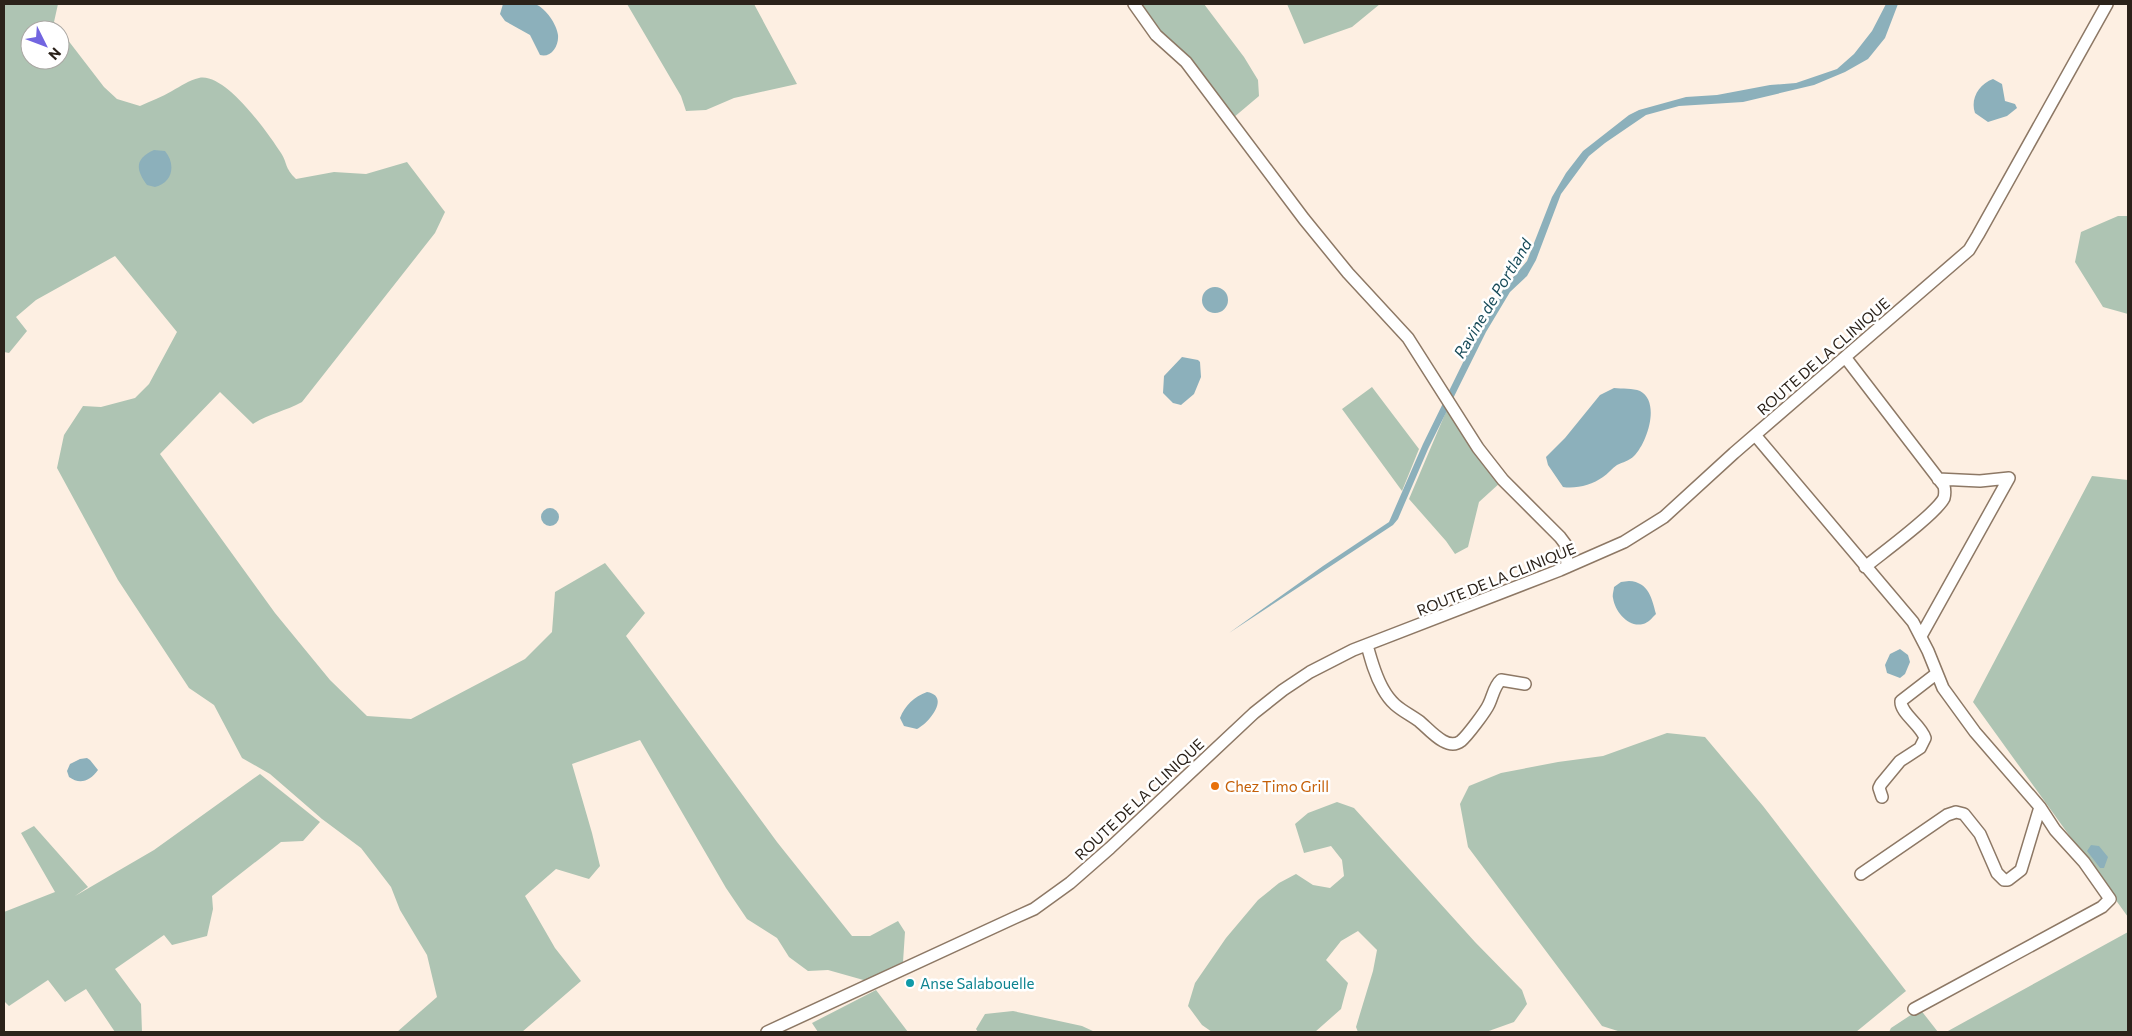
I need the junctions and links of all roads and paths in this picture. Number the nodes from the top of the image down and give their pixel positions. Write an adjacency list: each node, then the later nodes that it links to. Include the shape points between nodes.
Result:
1 (1134, 4): 6 (street, via 1156,35 1186,62 1348,273 1408,338 1478,448 1503,480 1566,545)
2 (2107, 4): 3 (street, ROUTE DE LA CLINIQUE, via 1974,243)
3 (1845, 357): 4 (street, ROUTE DE LA CLINIQUE); 5 (street)
4 (1755, 435): 6 (street, ROUTE DE LA CLINIQUE, via 1664,517 1624,542); 7 (street)
5 (1938, 479): 7 (street, via 1945,492 1939,504); 8 (street, via 1980,481 2009,478)
6 (1567, 567): 9 (street, ROUTE DE LA CLINIQUE)
7 (1865, 567): 8 (street, via 1913,622)
8 (1921, 636): 10 (street)
9 (1367, 645): 11 (street, via 1378,680 1391,701 1451,743 1463,740 1485,712 1501,680); 16 (street, ROUTE DE LA CLINIQUE, via 1322,665 1273,697 1110,848 1045,902)
10 (1936, 674): 12 (street, via 1901,701 1925,738 1920,748 1900,761 1881,784); 13 (street, via 1975,732)
11 (1525, 684)
12 (1882, 797)
13 (2040, 807): 14 (street, via 2021,870 2008,880 1997,873 1980,834 1964,814 1956,812); 15 (street, via 2110,899 2102,907)
14 (1861, 874)
15 (1914, 1009)
16 (767, 1032)

